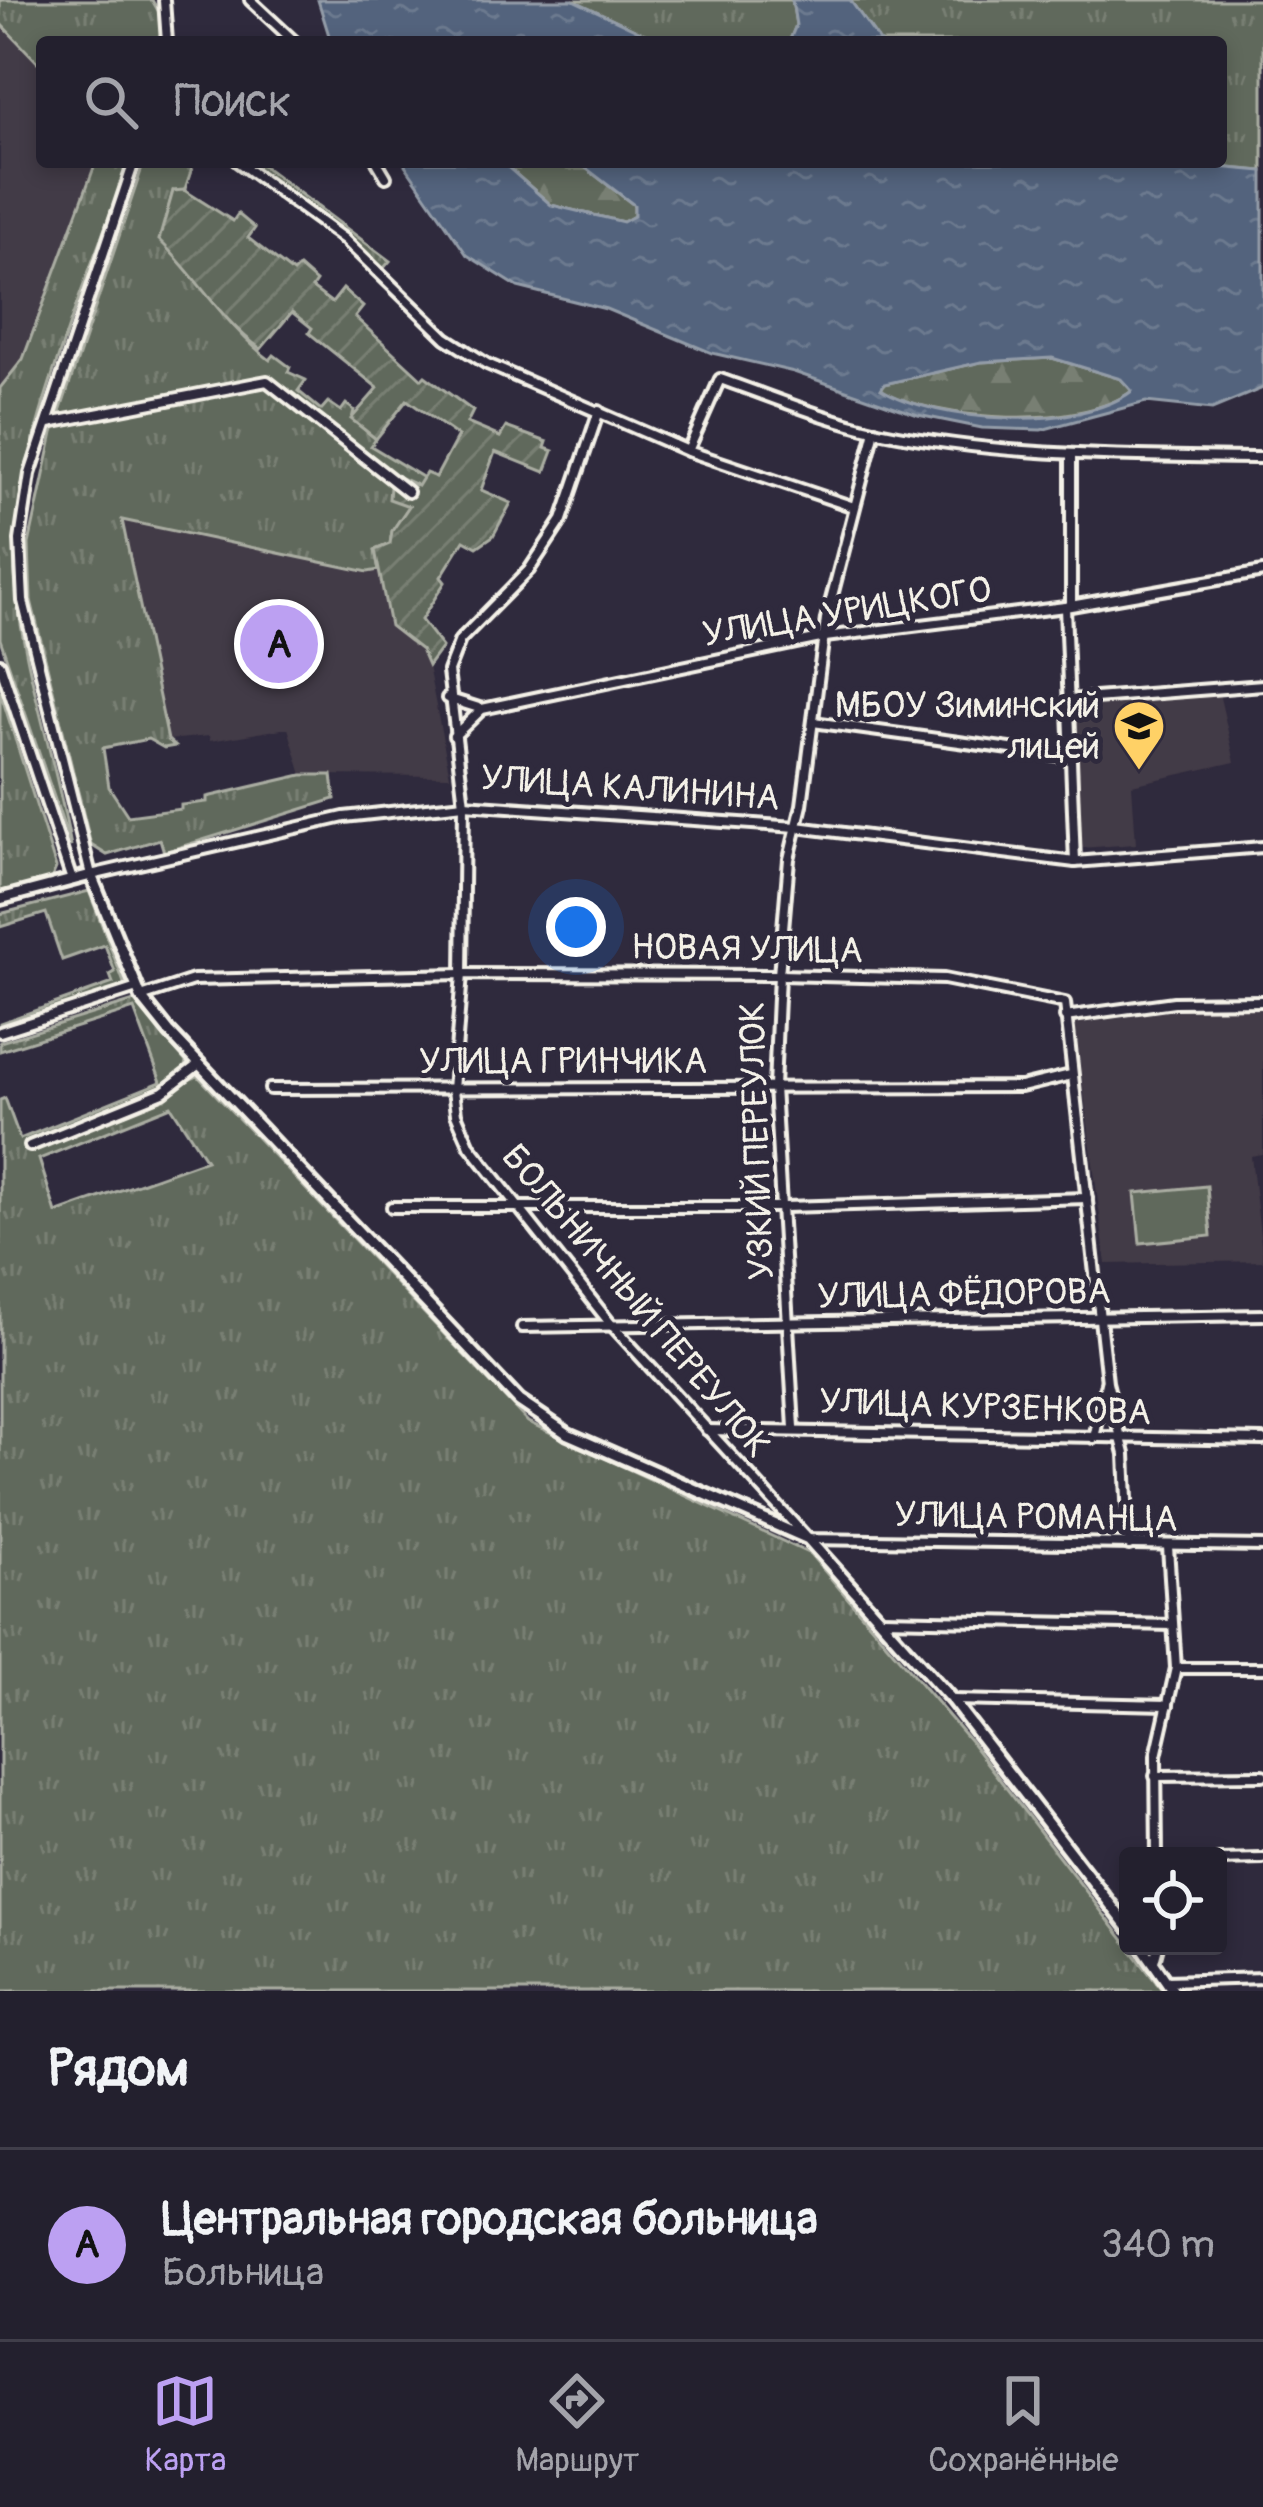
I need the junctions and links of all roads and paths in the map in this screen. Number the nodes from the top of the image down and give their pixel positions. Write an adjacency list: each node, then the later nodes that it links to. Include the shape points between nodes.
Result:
1 (164, 0): 3 (street)
2 (250, 0): 4 (street)
3 (166, 36)
4 (289, 36)
5 (132, 168): 10 (street)
6 (246, 168): 9 (street, via 344,239 446,338)
7 (381, 168): 8 (street)
8 (386, 176)
9 (599, 411): 12 (street); 23 (street, БОЛЬНИЧНЫЙ ПЕРЕУЛОК, via 562,520 529,570 460,640)
10 (47, 423): 15 (street, via 267,381); 33 (street, via 20,540 23,601)
11 (875, 430): 12 (street, via 720,379); 13 (street); 16 (street, УЗКИЙ ПЕРЕУЛОК)
12 (688, 451): 16 (street)
13 (1071, 456): 14 (street); 18 (street)
14 (1263, 458)
15 (408, 492)
16 (854, 507): 19 (street, УЗКИЙ ПЕРЕУЛОК)
17 (1263, 572): 18 (street, УЛИЦА УРИЦКОГО)
18 (1068, 606): 19 (street, УЛИЦА УРИЦКОГО); 24 (street)
19 (825, 637): 25 (street, УЛИЦА УРИЦКОГО); 26 (street, УЗКИЙ ПЕРЕУЛОК)
20 (0, 664): 22 (street)
21 (1263, 685): 24 (street)
22 (4, 692): 34 (street)
23 (448, 698): 25 (street); 27 (street, БОЛЬНИЧНЫЙ ПЕРЕУЛОК)
24 (1069, 700): 28 (street)
25 (482, 709): 27 (street)
26 (813, 722): 28 (street); 30 (street, УЗКИЙ ПЕРЕУЛОК)
27 (452, 737): 29 (street, БОЛЬНИЧНЫЙ ПЕРЕУЛОК)
28 (1069, 757): 32 (street)
29 (464, 804): 30 (street, УЛИЦА КАЛИНИНА); 33 (street, УЛИЦА КАЛИНИНА, via 344,817); 36 (street, БОЛЬНИЧНЫЙ ПЕРЕУЛОК)
30 (797, 826): 32 (street, УЛИЦА КАЛИНИНА); 37 (street, УЗКИЙ ПЕРЕУЛОК)
31 (1263, 847): 32 (street, УЛИЦА КАЛИНИНА)
32 (1075, 862)
33 (91, 875): 34 (street, УЛИЦА КАЛИНИНА); 38 (street)
34 (72, 880): 35 (street, УЛИЦА КАЛИНИНА)
35 (0, 899)
36 (462, 974): 37 (street, НОВАЯ УЛИЦА); 38 (street, НОВАЯ УЛИЦА, via 193,980); 46 (street, БОЛЬНИЧНЫЙ ПЕРЕУЛОК)
37 (779, 975): 40 (street, НОВАЯ УЛИЦА, via 944,980 1065,1003); 44 (street, УЗКИЙ ПЕРЕУЛОК)
38 (139, 993): 41 (street, НОВАЯ УЛИЦА); 42 (street)
39 (1263, 1001): 40 (street, via 1174,1001)
40 (1065, 1017): 43 (street)
41 (0, 1032)
42 (199, 1064): 47 (street, via 163,1092); 63 (street, via 519,1401 568,1434)
43 (1071, 1075): 44 (street, УЛИЦА ГРИНЧИКА, via 1022,1087); 48 (street)
44 (774, 1087): 46 (street, УЛИЦА ГРИНЧИКА); 51 (street, УЗКИЙ ПЕРЕУЛОК)
45 (270, 1088): 46 (street, УЛИЦА ГРИНЧИКА)
46 (453, 1090): 49 (street, БОЛЬНИЧНЫЙ ПЕРЕУЛОК, via 461,1131)
47 (30, 1147)
48 (1087, 1198): 51 (street); 53 (street)
49 (516, 1205): 50 (street); 51 (street); 54 (street, БОЛЬНИЧНЫЙ ПЕРЕУЛОК)
50 (392, 1207)
51 (785, 1207): 55 (street, УЗКИЙ ПЕРЕУЛОК)
52 (1263, 1315): 53 (street, УЛИЦА ФЁДОРОВА)
53 (1102, 1318): 55 (street, УЛИЦА ФЁДОРОВА); 57 (street)
54 (610, 1323): 55 (street, УЛИЦА ФЁДОРОВА); 56 (street, УЛИЦА ФЁДОРОВА); 59 (street, БОЛЬНИЧНЫЙ ПЕРЕУЛОК)
55 (789, 1324): 58 (street, УЗКИЙ ПЕРЕУЛОК)
56 (522, 1327)
57 (1106, 1382): 60 (street); 61 (street)
58 (794, 1428): 59 (street, УЛИЦА КУРЗЕНКОВА); 60 (street, УЛИЦА КУРЗЕНКОВА)
59 (705, 1430): 63 (street, БОЛЬНИЧНЫЙ ПЕРЕУЛОК)
60 (1094, 1438): 61 (street, УЛИЦА КУРЗЕНКОВА)
61 (1121, 1438): 62 (street, УЛИЦА КУРЗЕНКОВА); 64 (street)
62 (1263, 1440)
63 (808, 1539): 64 (street, УЛИЦА РОМАНЦА); 67 (street)
64 (1129, 1545): 66 (street, УЛИЦА РОМАНЦА)
65 (1263, 1546): 66 (street, УЛИЦА РОМАНЦА)
66 (1168, 1547): 68 (street)
67 (882, 1619): 68 (street); 71 (street)
68 (1173, 1625): 70 (street)
69 (1263, 1668): 70 (street)
70 (1176, 1669): 72 (street)
71 (952, 1700): 72 (street); 78 (street)
72 (1168, 1705): 74 (street)
73 (1263, 1775): 74 (street)
74 (1155, 1776): 75 (street)
75 (1157, 1847)
76 (1263, 1859): 77 (street)
77 (1227, 1860)
78 (1119, 1916)
79 (1149, 1955): 81 (street)
80 (1156, 1955): 81 (street)
81 (1154, 1961): 83 (street)
82 (1263, 1978): 83 (street)
83 (1170, 1986)

